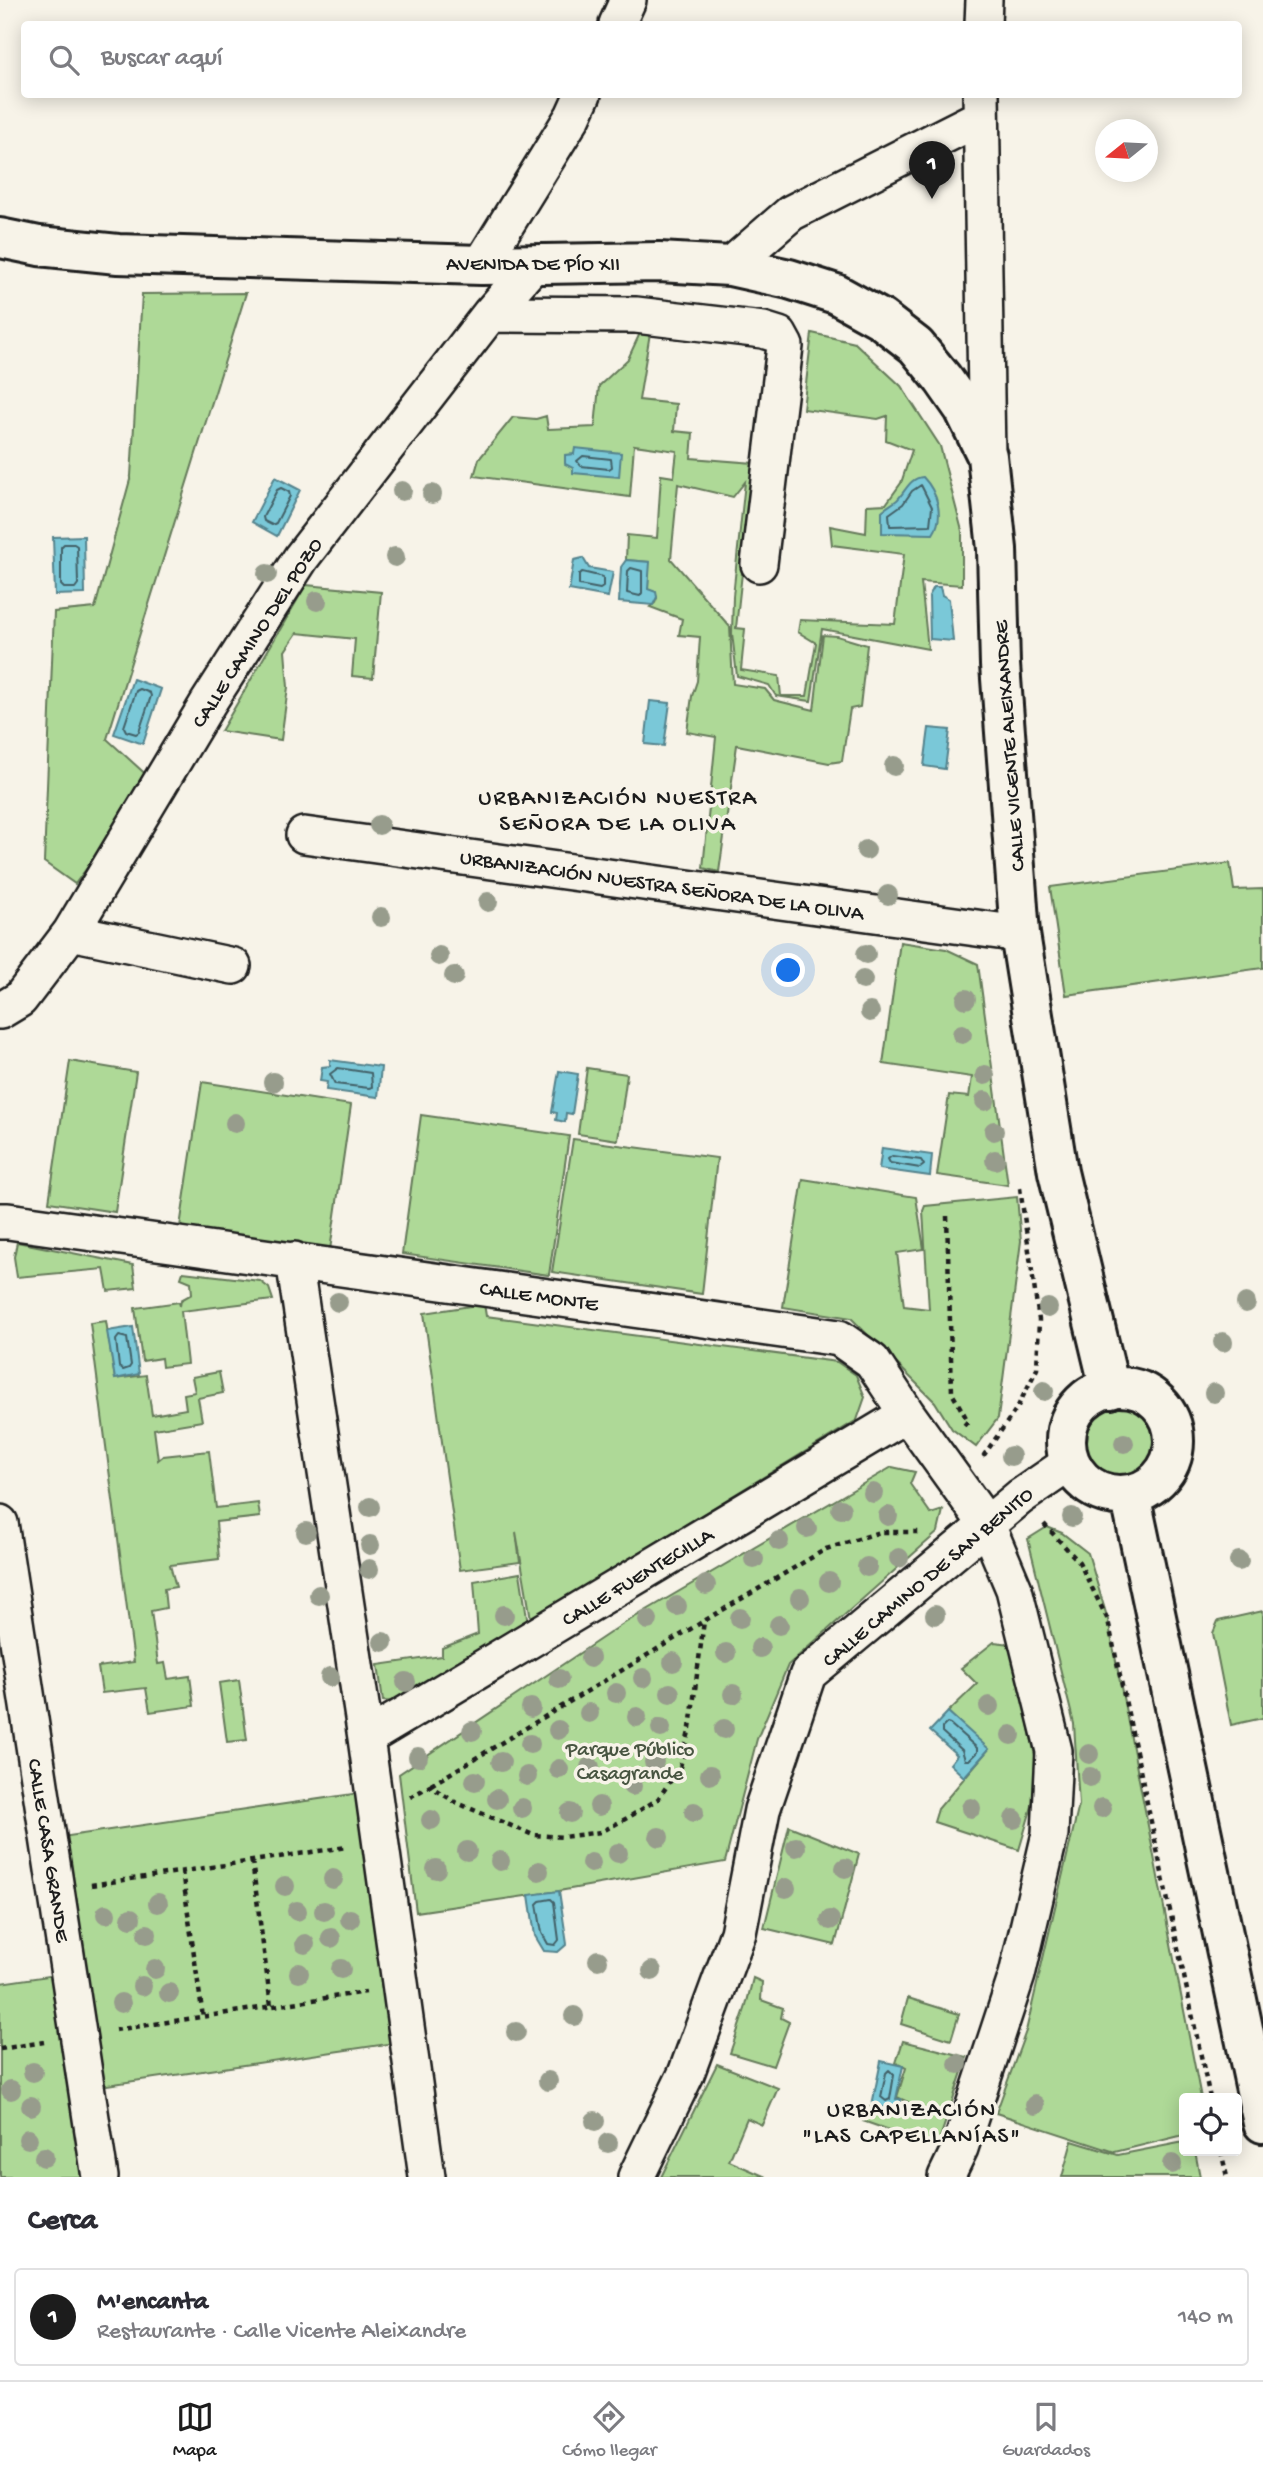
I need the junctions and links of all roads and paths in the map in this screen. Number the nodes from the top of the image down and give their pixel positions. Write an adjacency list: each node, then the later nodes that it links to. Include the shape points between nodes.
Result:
1 (628, 0): 3 (street)
2 (984, 0): 4 (street)
3 (618, 21)
4 (983, 21)
5 (581, 98): 8 (street)
6 (981, 106): 10 (street, via 791,213); 12 (street, CALLE VICENTE ALEIXANDRE)
7 (0, 239): 8 (main road, AVENIDA DE PÍO XII, via 118,254)
8 (481, 265): 9 (main road, AVENIDA DE PÍO XII)
9 (533, 265): 10 (main road, AVENIDA DE PÍO XII, via 659,262); 11 (street, CALLE CAMINO DEL POZO)
10 (730, 266): 12 (main road, AVENIDA DE PÍO XII, via 836,295 881,319 916,346 943,379)
11 (490, 314): 13 (street, via 636,315 779,335 785,346); 15 (street, CALLE CAMINO DEL POZO, via 301,558)
12 (987, 456): 16 (main road, CALLE VICENTE ALEIXANDRE, via 997,549 1000,665)
13 (759, 564)
14 (304, 835): 16 (street, URBANIZACIÓN NUESTRA SEÑORA DE LA OLIVA)
15 (71, 932): 17 (street); 18 (street, CALLE CAMINO DEL POZO, via 20,999)
16 (1020, 934): 23 (main road, CALLE VICENTE ALEIXANDRE, via 1058,1172)
17 (233, 966)
18 (0, 1011)
19 (1019, 1176): 28 (path, via 1039,1320 1037,1369 984,1455)
20 (947, 1216): 25 (path, via 952,1393 968,1421)
21 (0, 1221): 22 (street, CALLE MONTE)
22 (293, 1260): 24 (street, CALLE MONTE, via 839,1338 872,1361); 33 (street)
23 (1110, 1389): 26 (main road, via 1086,1399 1075,1412 1066,1445); 27 (main road, via 1136,1390 1152,1397 1172,1426 1174,1443 1166,1469 1147,1489)
24 (907, 1414): 25 (street, CALLE MONTE); 33 (street, CALLE FUENTECILLA)
25 (938, 1457): 30 (street, CALLE MONTE)
26 (1070, 1462): 27 (main road, via 1094,1489); 28 (street, CALLE CAMINO DE SAN BENITO)
27 (1130, 1494): 46 (main road)
28 (1020, 1497): 30 (street, CALLE CAMINO DE SAN BENITO); 45 (path, via 1079,1562 1108,1620)
29 (0, 1523): 39 (street, CALLE CASA GRANDE)
30 (987, 1525): 50 (street, CALLE CAMINO DE SAN BENITO, via 808,1674 762,1810 738,1933 686,2074); 51 (street, CALLE MONTE, via 1014,1589 1054,1751 1050,1834 1017,1975 960,2148)
31 (926, 1532): 32 (path, via 880,1532 826,1549)
32 (704, 1621): 34 (path); 34 (path, via 690,1728 680,1767 658,1799 629,1817 601,1832 533,1835 454,1802)
33 (366, 1738): 36 (street)
34 (430, 1786): 35 (path)
35 (401, 1802)
36 (381, 1842): 37 (path); 40 (street)
37 (252, 1861): 38 (path); 41 (path)
38 (182, 1871): 39 (path); 42 (path)
39 (56, 1889): 43 (street, CALLE CASA GRANDE)
40 (401, 1987): 41 (path); 49 (street)
41 (271, 2007): 42 (path)
42 (203, 2017): 43 (path)
43 (78, 2036): 44 (path); 48 (street, CALLE CASA GRANDE)
44 (0, 2049)
45 (1209, 2093)
46 (1263, 2123)
47 (1222, 2156): 52 (path)
48 (100, 2177)
49 (427, 2177)
50 (636, 2177)
51 (946, 2177)
52 (1227, 2177)

